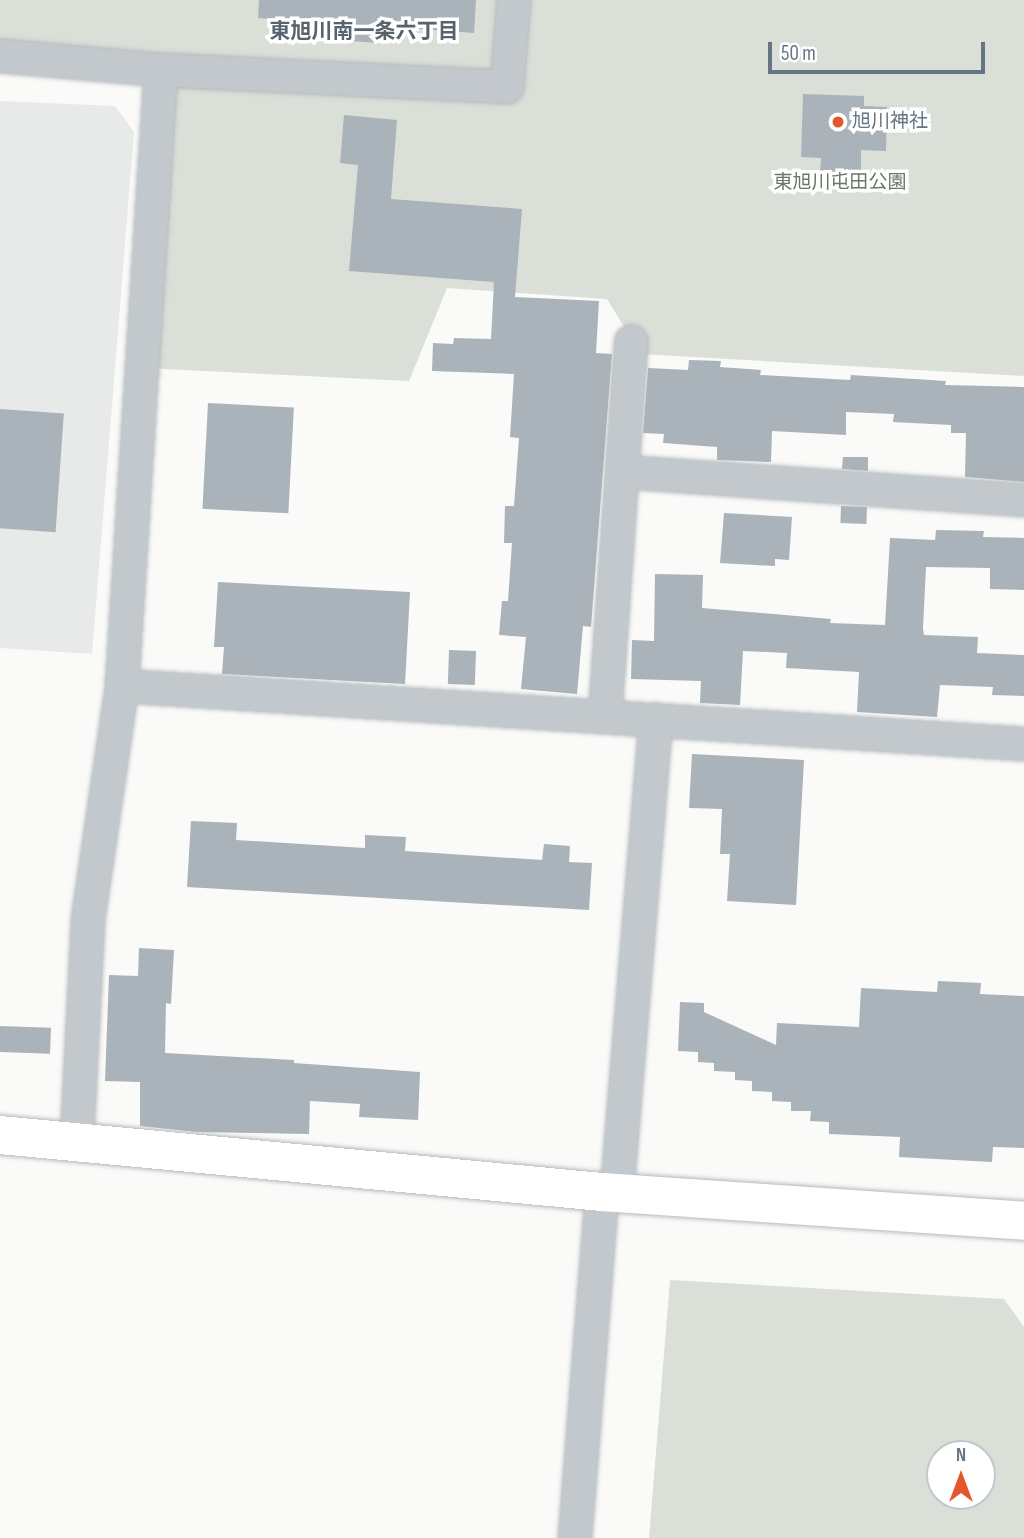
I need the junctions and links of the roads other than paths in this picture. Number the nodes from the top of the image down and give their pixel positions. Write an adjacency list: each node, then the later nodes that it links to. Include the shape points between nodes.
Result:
1 (513, 0): 3 (street, via 507,87)
2 (0, 56): 3 (street)
3 (161, 70): 7 (street)
4 (631, 342): 5 (street)
5 (623, 472): 6 (street); 8 (street)
6 (1024, 500)
7 (121, 686): 8 (street); 12 (street, via 88,920)
8 (605, 717): 9 (street)
9 (656, 720): 10 (street); 13 (street)
10 (1024, 744)
11 (0, 1135): 12 (street)
12 (77, 1140): 13 (street)
13 (610, 1192): 14 (street); 15 (street)
14 (1024, 1221)
15 (575, 1538)

